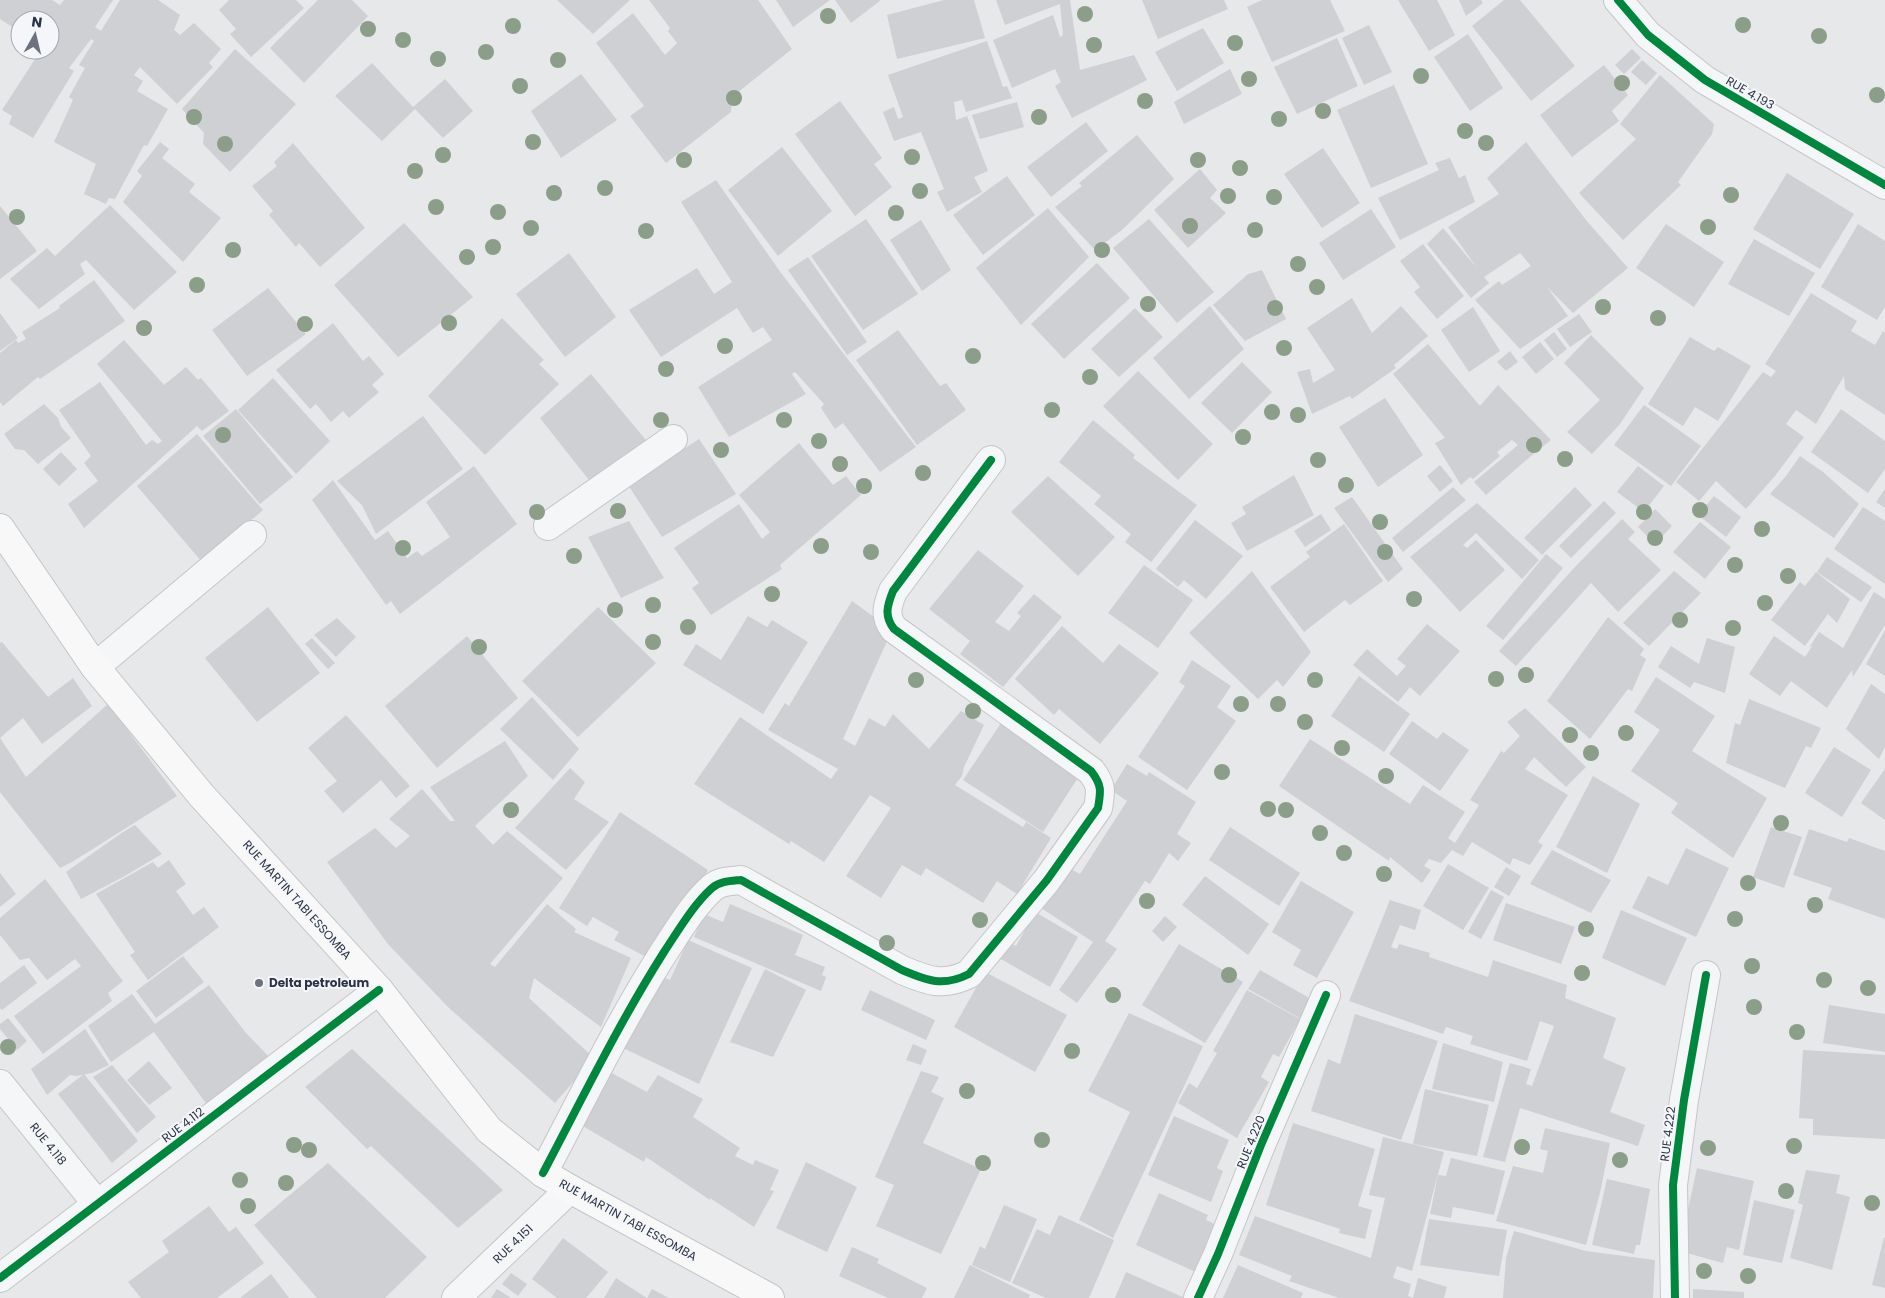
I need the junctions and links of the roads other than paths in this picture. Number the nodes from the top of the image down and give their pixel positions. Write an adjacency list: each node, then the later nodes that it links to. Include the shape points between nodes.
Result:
1 (1618, 0): 2 (street, RUE 4.193, via 1648,35 1705,80)
2 (1885, 185)
3 (673, 439): 5 (street)
4 (991, 460): 13 (street, via 893,591 886,607 888,621 894,629 1091,771 1100,782 1098,808 1047,880 968,974 956,980 941,983 902,970 741,880 725,881 713,887 693,910 634,1002)
5 (548, 526)
6 (0, 528): 8 (main road, RUE MARTIN TABI ESSOMBA)
7 (252, 535): 8 (street)
8 (95, 667): 10 (main road, RUE MARTIN TABI ESSOMBA, via 202,796)
9 (1706, 975): 20 (street, RUE 4.222, via 1673,1185)
10 (379, 990): 13 (main road, RUE MARTIN TABI ESSOMBA, via 489,1130); 15 (street, RUE 4.112)
11 (1326, 995): 19 (street, RUE 4.220)
12 (0, 1084): 15 (street, RUE 4.118)
13 (543, 1173): 14 (main road, RUE MARTIN TABI ESSOMBA)
14 (570, 1189): 17 (street, RUE 4.151); 18 (main road, RUE MARTIN TABI ESSOMBA)
15 (97, 1204): 16 (street, RUE 4.112)
16 (0, 1278)
17 (456, 1298)
18 (770, 1298)
19 (1198, 1298)
20 (1675, 1298)

